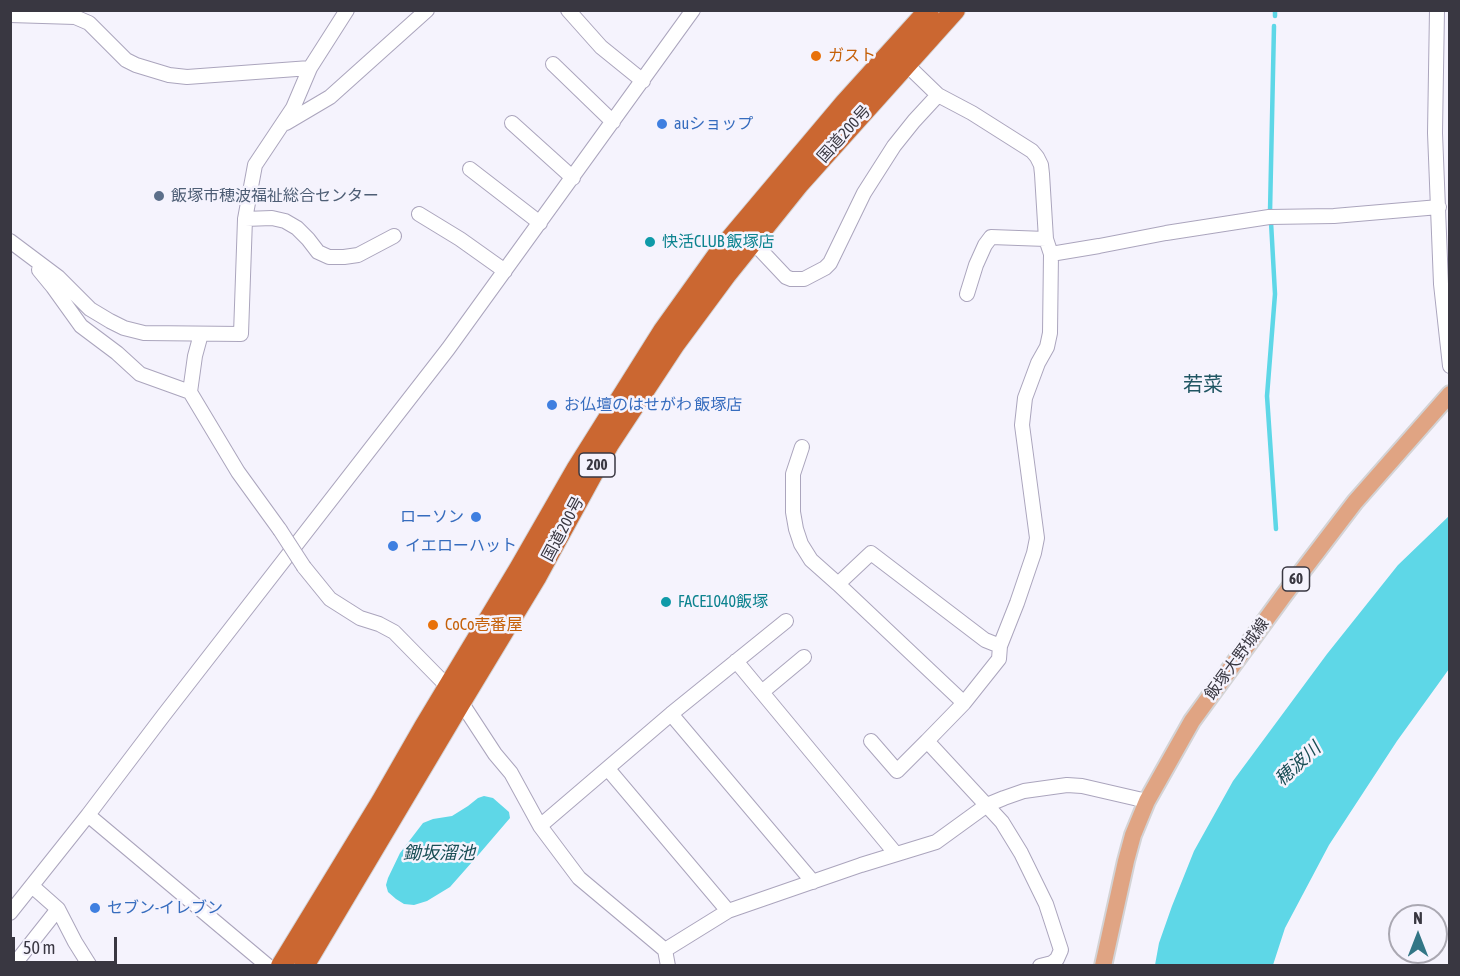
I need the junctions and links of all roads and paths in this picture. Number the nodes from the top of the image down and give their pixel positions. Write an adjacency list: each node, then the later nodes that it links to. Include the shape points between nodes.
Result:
1 (347, 10): 11 (street)
2 (427, 10): 16 (street, via 330,97)
3 (568, 10): 12 (street, via 601,47)
4 (693, 10): 12 (street)
5 (929, 10): 41 (highway, 国道200号 / 200, via 721,250 663,331 519,569)
6 (955, 10): 10 (highway, 国道200号 / 200)
7 (1437, 10): 19 (street, via 1435,133)
8 (10, 15): 11 (street, via 75,17 89,23 126,60 169,75)
9 (553, 64): 14 (street)
10 (907, 65): 13 (street); 25 (highway, 国道200号 / 200, via 799,184)
11 (310, 68): 16 (street)
12 (643, 81): 14 (street)
13 (938, 95): 24 (street, via 972,112 1037,157 1042,174); 25 (street, via 894,146 825,268 804,279 791,279)
14 (613, 122): 18 (street)
15 (512, 123): 18 (street)
16 (283, 125): 21 (street, via 255,165)
17 (470, 169): 22 (street)
18 (573, 178): 22 (street)
19 (1442, 199): 27 (street, via 1334,216 1269,217); 31 (street, via 1441,284)
20 (419, 214): 28 (street)
21 (245, 219): 23 (street, via 285,221 303,233 318,252 329,257 358,255); 30 (street, via 241,334)
22 (540, 223): 28 (street)
23 (394, 236)
24 (1046, 239): 27 (street); 29 (street, via 992,237 976,265)
25 (753, 242): 41 (highway, 国道200号 / 200, via 675,344 609,444 537,576)
26 (16, 245): 30 (street, via 58,277 90,309 124,328 144,333); 32 (street, via 81,326 140,374)
27 (1051, 254): 37 (street, via 1050,333 1025,398 1022,425 1037,538)
28 (505, 271): 49 (street)
29 (967, 294)
30 (201, 334): 32 (street)
31 (1449, 366)
32 (189, 392): 41 (street, bridge, via 238,472 330,599 393,632)
33 (1449, 394): 47 (main road, 飯塚大野城線 / 60, via 1355,502 1284,595 1191,721)
34 (801, 447): 35 (street, via 794,474 796,529 811,560)
35 (837, 584): 37 (street, via 871,553 985,640); 42 (street)
36 (786, 621): 39 (street)
37 (1000, 646): 42 (street, via 999,659)
38 (804, 657): 40 (street)
39 (736, 661): 40 (street); 43 (street)
40 (762, 692): 51 (street)
41 (454, 695): 50 (street, via 511,774); 61 (highway, 国道200号 / 200, via 381,802); 62 (highway, 国道200号 / 200)
42 (964, 703): 45 (street)
43 (671, 714): 46 (street); 52 (street)
44 (871, 741): 45 (street, via 897,771)
45 (927, 741): 48 (street)
46 (608, 769): 50 (street); 55 (street)
47 (1147, 801): 48 (street, via 1067,785 1024,791); 65 (main road, 飯塚大野城線 / 60, via 1133,834)
48 (987, 805): 51 (street, via 936,842); 64 (street, via 1021,852 1046,904 1061,950 1052,963)
49 (88, 815): 53 (street); 60 (street)
50 (540, 826): 57 (street, via 579,878)
51 (896, 854): 52 (street)
52 (813, 882): 55 (street)
53 (32, 886): 54 (street); 56 (street)
54 (58, 909): 58 (street); 59 (street)
55 (728, 911): 57 (street)
56 (10, 914)
57 (665, 950): 63 (street)
58 (13, 966)
59 (90, 966)
60 (268, 966)
61 (281, 966)
62 (304, 966)
63 (668, 966)
64 (1040, 966)
65 (1103, 966)

